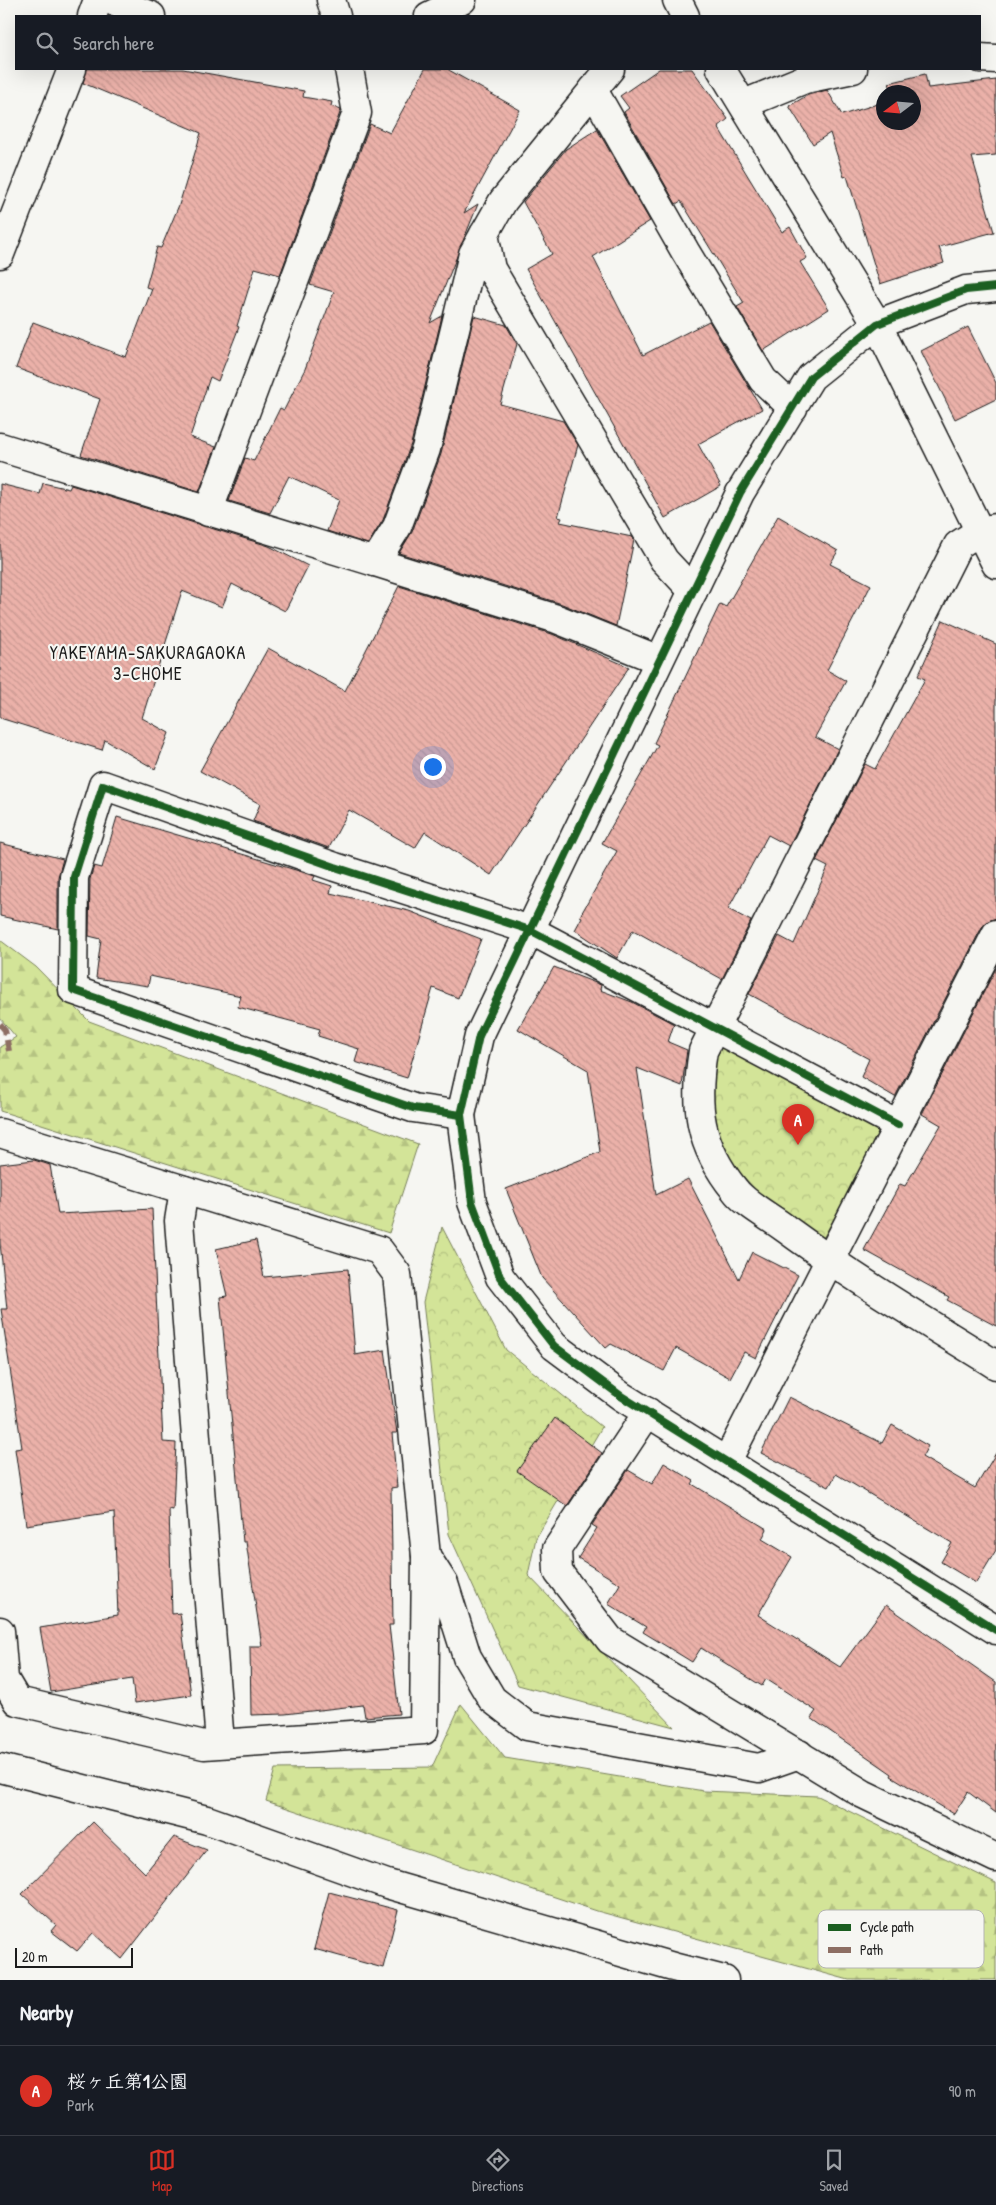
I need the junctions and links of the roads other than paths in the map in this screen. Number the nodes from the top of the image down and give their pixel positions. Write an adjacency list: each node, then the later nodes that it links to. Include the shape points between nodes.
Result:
1 (98, 0): 5 (street)
2 (110, 0): 6 (street)
3 (331, 0): 7 (street)
4 (462, 0): 8 (street)
5 (92, 15)
6 (148, 15)
7 (336, 15)
8 (431, 15)
9 (981, 58): 10 (street)
10 (996, 59)
11 (72, 70): 19 (street)
12 (349, 70): 24 (street, via 357,113)
13 (609, 70): 16 (street)
14 (721, 70): 17 (street)
15 (848, 70): 17 (street, via 805,79)
16 (593, 90): 18 (street, via 503,201); 22 (street, via 763,380)
17 (744, 104): 21 (street)
18 (484, 234): 26 (street, via 473,254 426,449 397,527); 28 (street, via 492,269 664,560)
19 (0, 254)
20 (996, 287): 21 (street, via 966,290)
21 (877, 324): 22 (street, via 811,377); 25 (street)
22 (793, 408): 28 (street, via 740,493)
23 (0, 447): 24 (street)
24 (208, 512): 26 (street)
25 (988, 530): 27 (street); 32 (street, via 958,545)
26 (376, 562): 29 (street, via 557,619)
27 (996, 564)
28 (693, 591): 29 (street)
29 (659, 660): 30 (street)
30 (530, 930): 32 (street); 33 (street, via 479,1036); 33 (street, via 335,867 103,785 74,877 73,990 413,1108)
31 (994, 942): 34 (street)
32 (714, 1028): 34 (street); 37 (street, via 703,1051 697,1084 701,1124 715,1161 736,1192)
33 (461, 1114): 39 (street, via 472,1202 500,1277 554,1346)
34 (898, 1125): 37 (street)
35 (0, 1133): 36 (street)
36 (184, 1190): 41 (street, via 378,1250 397,1274); 44 (street, via 179,1221)
37 (830, 1261): 38 (street); 40 (street)
38 (996, 1365)
39 (648, 1412): 40 (street); 45 (street, via 557,1549 558,1572 610,1640)
40 (727, 1461): 42 (street)
41 (426, 1556): 44 (street, via 424,1730); 45 (street, via 444,1584 467,1657 492,1699 527,1726 759,1768)
42 (996, 1630)
43 (0, 1631): 44 (street, via 4,1679 16,1700 204,1745)
44 (220, 1744)
45 (799, 1754): 47 (street, via 863,1794)
46 (0, 1768): 48 (street, via 207,1820 387,1884 672,1968)
47 (996, 1858)
48 (724, 1980)

